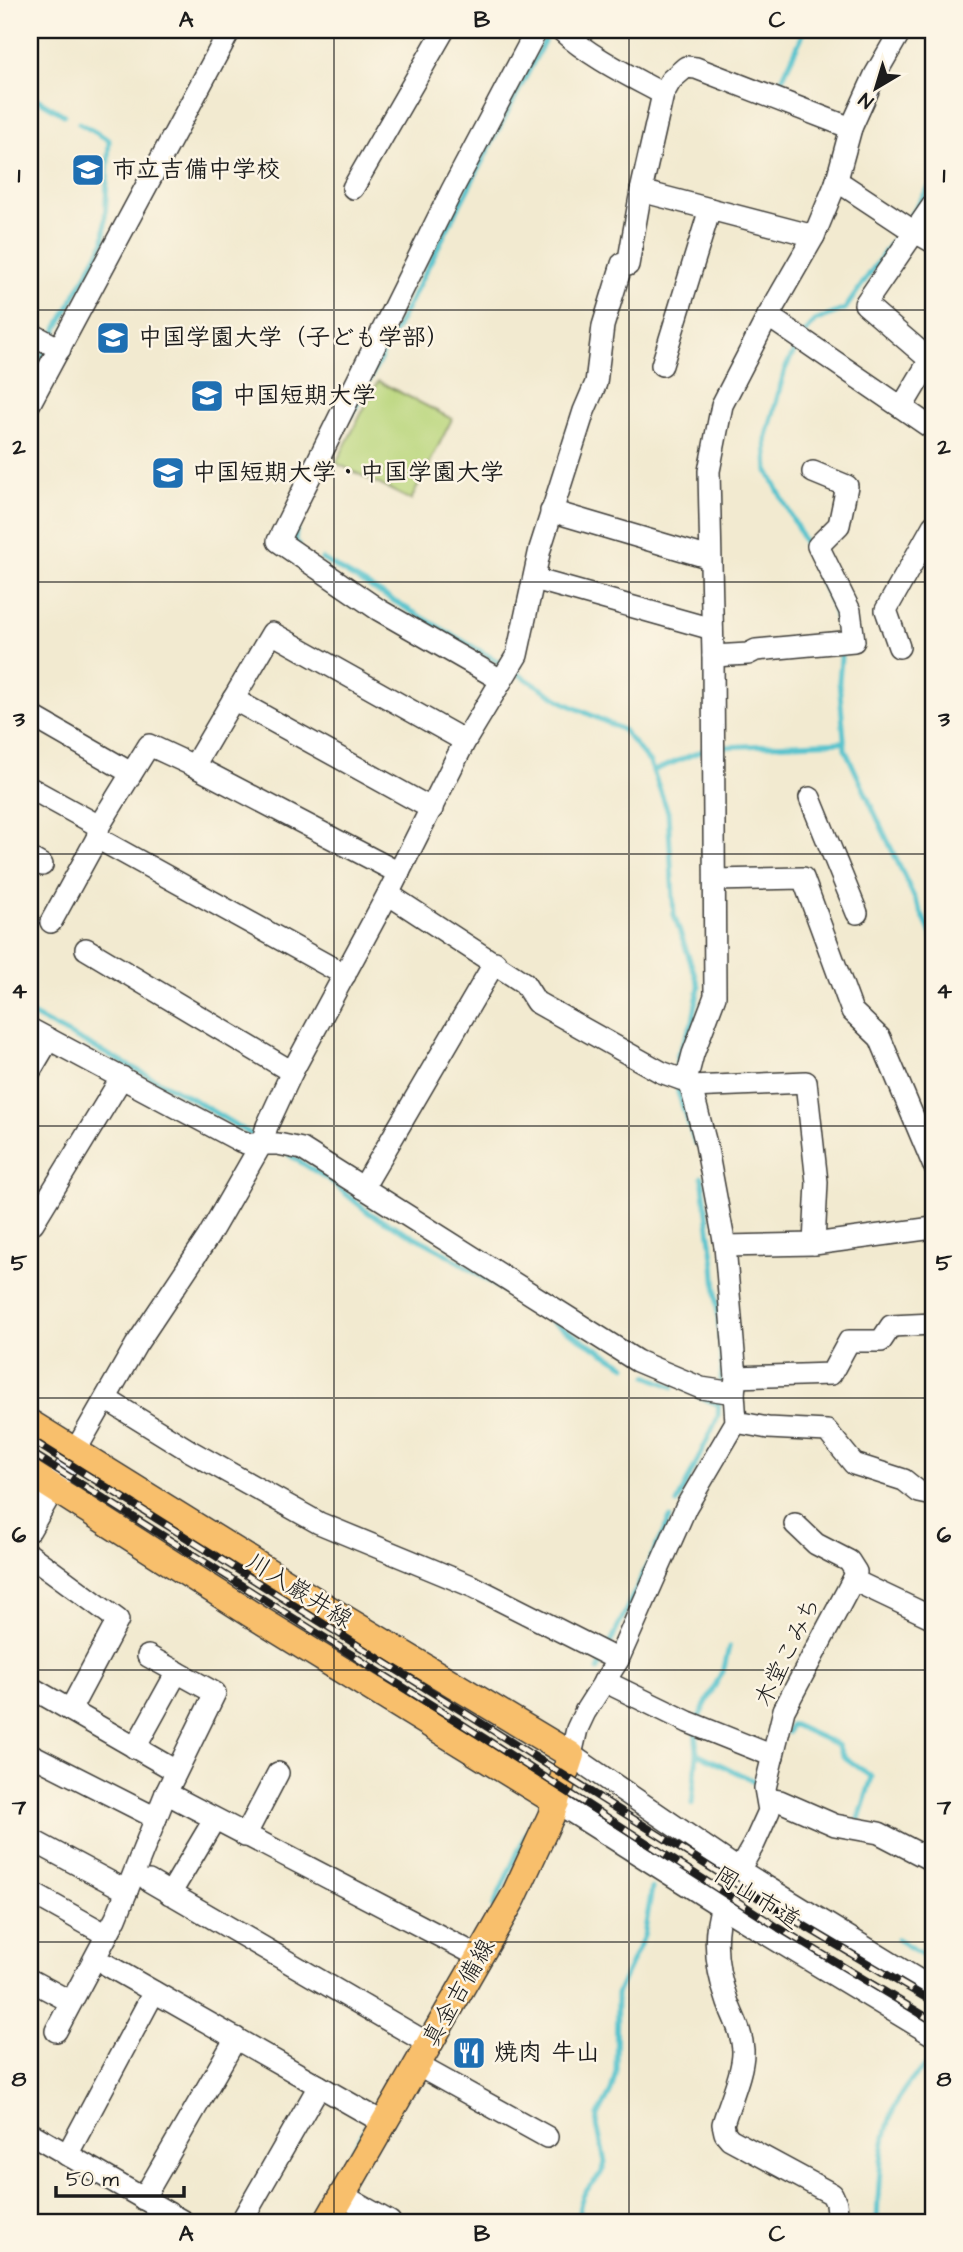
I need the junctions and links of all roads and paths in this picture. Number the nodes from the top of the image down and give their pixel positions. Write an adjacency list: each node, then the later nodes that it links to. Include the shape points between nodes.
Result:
1 (230, 30): 16 (street)
2 (444, 30): 9 (street)
3 (533, 30): 30 (street, via 278,541 379,610)
4 (563, 30): 6 (street, via 610,66)
5 (901, 30): 7 (street, via 874,75)
6 (663, 94): 7 (street, via 686,67 696,68); 10 (street)
7 (851, 128): 8 (street)
8 (836, 183): 13 (street); 14 (street)
9 (354, 188)
10 (641, 191): 12 (street); 23 (street, via 628,265 622,264 603,326 596,383)
11 (933, 205): 13 (street)
12 (710, 209): 14 (street); 18 (street)
13 (914, 231): 17 (street, via 865,304)
14 (814, 236): 15 (street)
15 (768, 316): 20 (street); 25 (street, via 722,405 709,471)
16 (47, 342): 19 (street)
17 (931, 357): 20 (street)
18 (662, 365)
19 (30, 403)
20 (902, 407): 21 (street)
21 (933, 429)
22 (813, 472): 29 (street, via 847,486 839,525 818,546 850,611 854,641)
23 (551, 510): 25 (street); 26 (street)
24 (933, 526): 28 (street, via 886,610)
25 (710, 558): 27 (street)
26 (534, 579): 27 (street); 30 (street, via 517,655)
27 (712, 629): 29 (street)
28 (899, 647)
29 (713, 656): 41 (street)
30 (501, 680): 33 (street)
31 (233, 699): 33 (street, via 272,633); 34 (street); 38 (street)
32 (30, 715): 35 (street)
33 (465, 741): 38 (street)
34 (194, 766): 35 (street, via 149,745); 40 (street)
35 (131, 773): 39 (street)
36 (30, 788): 39 (street)
37 (810, 798): 42 (street)
38 (432, 809): 40 (street)
39 (98, 832): 46 (street); 49 (street)
40 (398, 873): 44 (street)
41 (715, 880): 43 (street, via 803,878); 54 (street, via 715,996 693,1054)
42 (844, 882): 43 (street); 45 (street)
43 (807, 887): 56 (street, via 852,1011 880,1038)
44 (388, 894): 48 (street); 49 (street)
45 (857, 913)
46 (51, 922)
47 (86, 949): 52 (street)
48 (495, 962): 54 (street, via 524,983 536,1002); 57 (street)
49 (345, 975): 52 (street)
50 (39, 1034): 51 (street); 53 (street)
51 (30, 1071)
52 (292, 1072): 55 (street)
53 (122, 1077): 55 (street, via 240,1141); 58 (street)
54 (689, 1084): 60 (street, via 806,1082 817,1182); 61 (street, via 706,1144)
55 (262, 1143): 57 (street, via 302,1149); 64 (street)
56 (933, 1164)
57 (363, 1188): 63 (street, via 637,1361 701,1388)
58 (33, 1223)
59 (933, 1228): 60 (street)
60 (814, 1244): 61 (street)
61 (725, 1246): 63 (street)
62 (933, 1324): 63 (street, via 891,1326 881,1341 849,1341 831,1374)
63 (735, 1385): 65 (street)
64 (106, 1399): 67 (street); 76 (street, via 319,1523 474,1587)
65 (736, 1422): 70 (street, via 827,1432 854,1464); 76 (street, via 686,1507)
66 (30, 1423): 67 (main road, 川入巌井線)
67 (75, 1452): 69 (street); 84 (main road, 川入巌井線)
68 (30, 1473): 69 (main road, 川入巌井線)
69 (55, 1488): 72 (street); 90 (main road, 川入巌井線)
70 (933, 1495)
71 (795, 1524): 74 (street, via 816,1544 849,1562 856,1572)
72 (30, 1530)
73 (30, 1555): 81 (street, via 118,1620)
74 (853, 1580): 75 (street, 木堂こみち); 85 (street, 木堂こみち, via 784,1710)
75 (933, 1618)
76 (611, 1655): 79 (street)
77 (148, 1656): 78 (street)
78 (177, 1672): 82 (street); 86 (street, via 215,1693)
79 (604, 1681): 84 (street, via 584,1712); 85 (street)
80 (30, 1687): 81 (street)
81 (70, 1710): 82 (street)
82 (135, 1748): 86 (street)
83 (30, 1754): 91 (street)
84 (571, 1755): 90 (main road, 真金吉備線); 96 (street, 岡山市道)
85 (773, 1756): 88 (street, 木堂こみち)
86 (176, 1771): 89 (street)
87 (278, 1773): 93 (street)
88 (766, 1790): 95 (street, via 835,1825 879,1833); 96 (street, 木堂こみち, via 769,1811)
89 (166, 1793): 91 (street); 92 (street)
90 (556, 1802): 101 (street, 岡山市道); 103 (main road, 真金吉備線, via 513,1898)
91 (156, 1818): 98 (street)
92 (214, 1819): 93 (street); 100 (street)
93 (245, 1836): 103 (street)
94 (30, 1839): 98 (street)
95 (933, 1861)
96 (739, 1870): 106 (street, 岡山市道)
97 (149, 1881): 100 (street)
98 (127, 1891): 102 (street)
99 (30, 1892): 102 (street)
100 (170, 1894): 112 (street)
101 (722, 1907): 110 (street, 岡山市道); 124 (street, via 715,1926 718,1970 742,2035 743,2053 723,2123 725,2133 832,2194)
102 (107, 1935): 108 (street)
103 (472, 1953): 112 (main road, 真金吉備線)
104 (107, 1965): 107 (street)
105 (30, 1980): 108 (street)
106 (933, 1989)
107 (154, 1992): 111 (street); 117 (street)
108 (71, 2003): 109 (street)
109 (56, 2031)
110 (933, 2035)
111 (236, 2038): 113 (street); 119 (street)
112 (420, 2046): 114 (main road, 真金吉備線); 116 (street)
113 (319, 2085): 114 (street); 121 (street)
114 (375, 2118): 118 (main road, 真金吉備線)
115 (30, 2133): 117 (street)
116 (547, 2137)
117 (67, 2155): 119 (street)
118 (342, 2196): 122 (main road, 真金吉備線); 123 (street)
119 (143, 2199): 120 (street)
120 (184, 2222)
121 (241, 2222)
122 (327, 2222)
123 (390, 2222)
124 (838, 2222)

